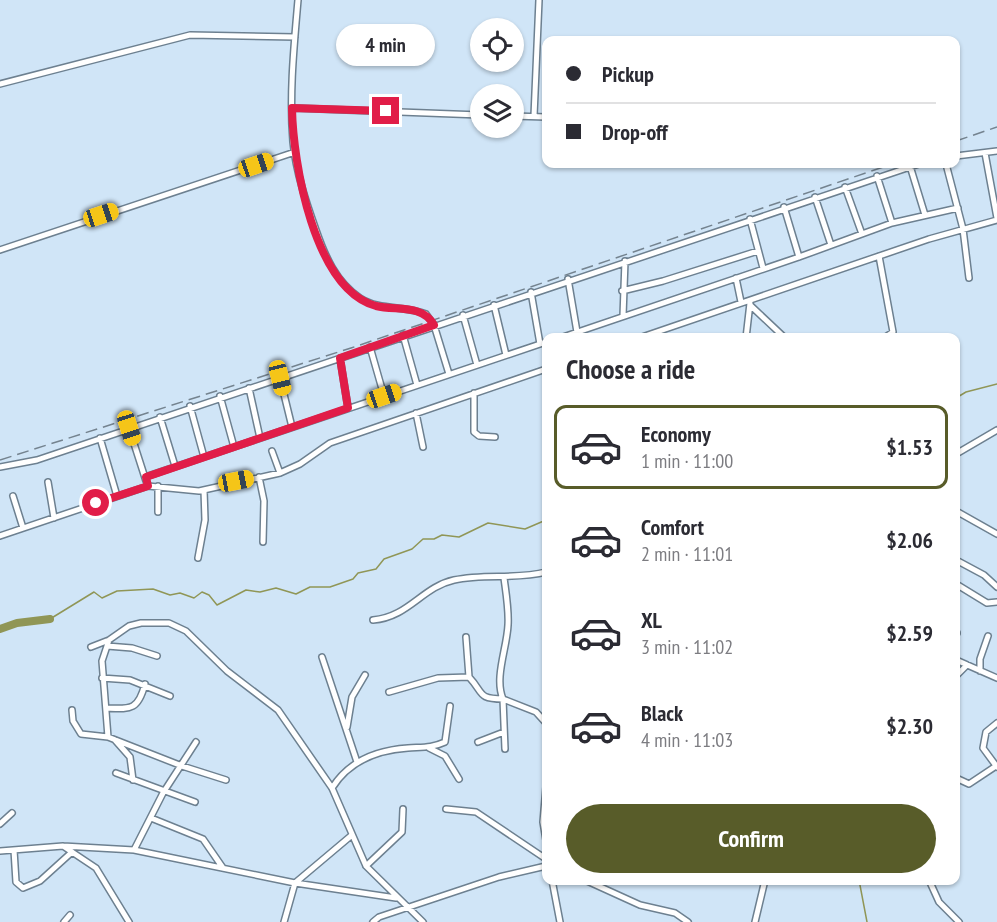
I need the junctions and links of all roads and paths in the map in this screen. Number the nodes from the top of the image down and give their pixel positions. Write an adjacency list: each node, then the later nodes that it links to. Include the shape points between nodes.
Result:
1 (298, 0): 3 (street)
2 (539, 0): 8 (street)
3 (295, 37): 4 (street, via 190,35); 5 (street)
4 (0, 84)
5 (292, 108): 6 (street); 10 (street)
6 (470, 115)
7 (524, 116): 8 (street)
8 (534, 116): 9 (street)
9 (542, 117)
10 (295, 152): 29 (street); 45 (street, via 307,205 336,275 362,300 376,306 419,311)
11 (997, 152): 12 (street)
12 (985, 153): 13 (street); 24 (street)
13 (960, 156)
14 (903, 168): 17 (street)
15 (911, 168): 22 (street)
16 (947, 168): 21 (street)
17 (877, 176): 18 (street); 25 (street)
18 (845, 187): 19 (street); 27 (street)
19 (815, 197): 20 (street); 28 (street)
20 (784, 207): 23 (street); 32 (street)
21 (958, 208): 22 (street); 26 (street)
22 (925, 215): 25 (street)
23 (750, 219): 30 (street); 33 (street)
24 (997, 219): 26 (street)
25 (892, 223): 27 (street)
26 (963, 229): 31 (street); 36 (street)
27 (862, 234): 28 (street)
28 (831, 245): 32 (street)
29 (0, 250)
30 (758, 251): 34 (street); 38 (street)
31 (879, 256): 41 (street); 53 (street)
32 (799, 257): 34 (street)
33 (625, 261): 37 (street); 38 (street)
34 (763, 268): 35 (street)
35 (736, 278): 40 (street); 44 (street)
36 (969, 278)
37 (568, 279): 39 (street); 47 (street)
38 (622, 291): 44 (street)
39 (531, 292): 42 (street); 55 (street)
40 (741, 302): 41 (street); 46 (street)
41 (750, 302): 51 (street); 52 (street)
42 (494, 305): 43 (street); 58 (street)
43 (463, 315): 45 (street); 60 (street)
44 (623, 316): 47 (street)
45 (434, 325): 54 (street); 62 (street)
46 (664, 328): 49 (street); 50 (street)
47 (577, 332): 48 (street)
48 (574, 333)
49 (652, 333)
50 (664, 333)
51 (747, 333)
52 (780, 333)
53 (892, 333)
54 (403, 335): 57 (street); 64 (street)
55 (542, 339)
56 (542, 343): 58 (street)
57 (370, 347): 59 (street); 68 (street)
58 (506, 355): 60 (street)
59 (340, 358): 63 (street); 70 (street)
60 (477, 365): 62 (street)
61 (542, 370): 66 (street)
62 (449, 374): 64 (street)
63 (280, 378): 65 (street); 73 (street)
64 (417, 385): 68 (street)
65 (249, 388): 67 (street); 78 (street)
66 (474, 393): 71 (street); 76 (street, via 474,432)
67 (220, 396): 69 (street); 79 (street)
68 (384, 396): 70 (street)
69 (190, 406): 72 (street); 83 (street)
70 (348, 408): 73 (street)
71 (416, 413): 80 (street); 86 (street, via 330,443)
72 (160, 417): 74 (street); 84 (street)
73 (292, 427): 78 (street)
74 (129, 428): 77 (street); 87 (street)
75 (997, 430): 82 (street)
76 (495, 437)
77 (100, 438): 85 (street, via 37,460); 94 (street)
78 (260, 438): 79 (street)
79 (234, 447): 83 (street)
80 (423, 447)
81 (272, 451): 86 (street)
82 (960, 452)
83 (204, 458): 84 (street)
84 (175, 466): 87 (street)
85 (0, 467)
86 (280, 473): 88 (street)
87 (146, 477): 90 (street)
88 (259, 477): 92 (street); 101 (street, via 264,501)
89 (48, 482): 97 (street)
90 (148, 486): 91 (street); 94 (street)
91 (159, 486): 92 (street); 95 (street)
92 (204, 490): 102 (street, via 205,520)
93 (13, 496): 98 (street)
94 (117, 496): 97 (street)
95 (158, 512)
96 (960, 513): 99 (street)
97 (54, 518): 98 (street)
98 (23, 528): 100 (street)
99 (997, 534)
100 (0, 536)
101 (263, 542)
102 (198, 558)
103 (960, 562): 107 (street)
104 (542, 573): 105 (street)
105 (504, 578): 109 (street, via 455,580 398,615); 127 (street, via 509,623 501,681)
106 (960, 586): 108 (street, via 987,603)
107 (997, 587)
108 (997, 602)
109 (373, 620)
110 (988, 636): 118 (street)
111 (466, 637): 121 (street)
112 (108, 643): 113 (street); 114 (street); 122 (street); 148 (street, via 129,626 150,622 178,625 231,675 278,710)
113 (91, 647)
114 (157, 656)
115 (322, 657): 133 (street)
116 (960, 662): 117 (street)
117 (967, 665): 118 (street); 119 (street)
118 (980, 671): 123 (street)
119 (960, 672)
120 (365, 675): 133 (street, via 352,698)
121 (469, 677): 125 (street, via 438,678); 127 (street, via 485,698)
122 (102, 678): 124 (street); 129 (street)
123 (997, 678)
124 (145, 684): 126 (street); 129 (street, via 133,707)
125 (389, 692)
126 (170, 696)
127 (504, 699): 131 (street, via 536,712); 134 (street)
128 (450, 706): 138 (street, via 447,739)
129 (106, 708): 135 (street)
130 (72, 710): 135 (street, via 81,734)
131 (542, 719)
132 (997, 723): 142 (street, via 986,732 984,748)
133 (347, 727): 140 (street)
134 (504, 732): 137 (street); 139 (street)
135 (111, 738): 141 (street); 144 (street, via 130,758)
136 (196, 742): 141 (street)
137 (478, 742)
138 (429, 748): 140 (street, via 389,751); 146 (street, via 450,761)
139 (505, 749)
140 (357, 762): 148 (street)
141 (182, 766): 145 (street); 149 (street)
142 (996, 767): 147 (street, via 969,784)
143 (116, 773): 144 (street)
144 (133, 780): 149 (street)
145 (226, 780)
146 (459, 780)
147 (960, 780)
148 (332, 788): 156 (street)
149 (164, 793): 150 (street); 154 (street)
150 (195, 802)
151 (403, 808): 163 (street, via 402,832)
152 (446, 809): 162 (street, via 476,812)
153 (12, 813): 155 (street)
154 (151, 818): 159 (street); 165 (street, via 203,839)
155 (0, 824)
156 (352, 836): 163 (street); 166 (street)
157 (63, 846): 158 (street); 159 (street); 161 (street)
158 (14, 850): 160 (street); 161 (street, via 16,882 23,888 40,881)
159 (134, 850): 165 (street)
160 (0, 851)
161 (72, 852): 175 (street, via 96,868)
162 (542, 856)
163 (366, 866): 171 (street)
164 (542, 867): 172 (street)
165 (224, 868): 166 (street)
166 (295, 883): 171 (street); 176 (street)
167 (553, 885): 179 (street)
168 (596, 885): 180 (street, via 640,905 675,913)
169 (764, 885): 181 (street)
170 (931, 885): 182 (street, via 939,902)
171 (396, 898): 172 (street)
172 (406, 907): 177 (street); 178 (street)
173 (70, 915): 174 (street)
174 (64, 922)
175 (129, 922)
176 (284, 922)
177 (373, 922)
178 (423, 922)
179 (560, 922)
180 (688, 922)
181 (754, 922)
182 (959, 922)

